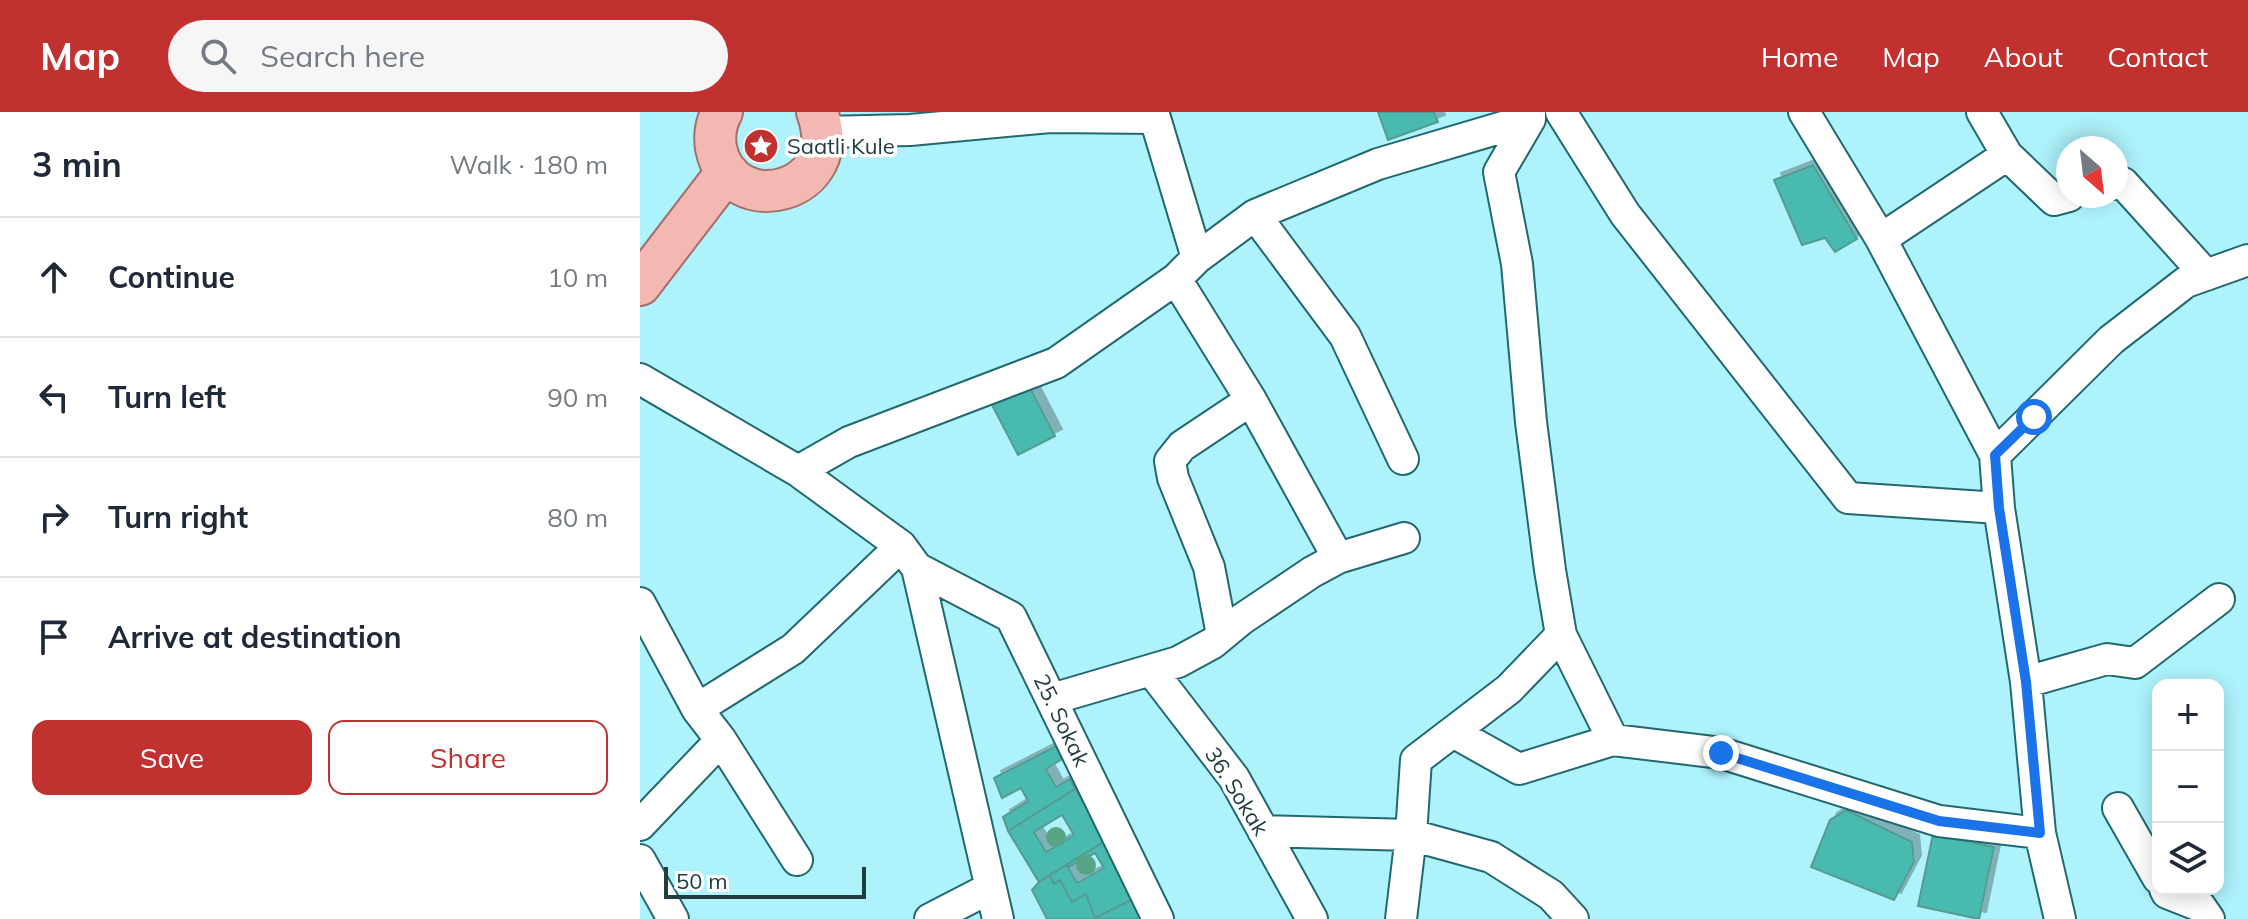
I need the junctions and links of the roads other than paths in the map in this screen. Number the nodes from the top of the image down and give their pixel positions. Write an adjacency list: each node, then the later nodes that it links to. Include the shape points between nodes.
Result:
1 (1561, 112): 23 (street, via 1625,214 1848,498)
2 (1804, 112): 13 (street)
3 (1982, 112): 8 (street)
4 (713, 115): 9 (main road, via 719,158)
5 (1154, 115): 7 (street, via 1050,117 910,130); 15 (street)
6 (1530, 116): 12 (street, via 1378,164); 30 (street, via 1499,172 1517,264 1531,422)
7 (820, 122): 9 (main road, via 823,144 818,160 796,184 761,191)
8 (2007, 155): 11 (street); 13 (street)
9 (729, 174): 17 (main road)
10 (2128, 189): 16 (street)
11 (2056, 199)
12 (1255, 215): 15 (street); 21 (street, via 1345,336)
13 (1881, 239): 20 (street)
14 (2248, 260): 16 (street)
15 (1187, 268): 19 (street); 22 (street, via 1056,363 849,442)
16 (2206, 275): 20 (street, via 2186,282 2111,340)
17 (640, 285)
18 (640, 379): 22 (street, 25. Sokak)
19 (1251, 400): 26 (street); 29 (street, via 1182,446 1170,461 1209,567)
20 (1995, 455): 23 (street)
21 (1403, 459)
22 (798, 471): 25 (street, 25. Sokak)
23 (1999, 508): 32 (street)
24 (1404, 538): 26 (street)
25 (909, 557): 33 (street, 25. Sokak, via 1011,617); 34 (street, via 793,649); 46 (street, via 934,635)
26 (1338, 558): 29 (street)
27 (2219, 599): 32 (street, via 2135,663 2107,659)
28 (640, 603): 34 (street)
29 (1222, 635): 31 (street, via 1178,662)
30 (1561, 635): 35 (street, via 1509,689); 37 (street)
31 (1151, 670): 33 (street); 40 (street, 36. Sokak, via 1234,778)
32 (2026, 682): 41 (street)
33 (1052, 699): 51 (street, 25. Sokak)
34 (697, 709): 36 (street)
35 (1453, 732): 37 (street, via 1519,769); 42 (street, via 1416,760)
36 (721, 740): 39 (street); 44 (street)
37 (1613, 740): 41 (street, via 1721,753 1939,821)
38 (2118, 808): 45 (street)
39 (640, 825)
40 (1263, 831): 42 (street); 52 (street, 36. Sokak)
41 (2040, 833): 55 (street)
42 (1411, 835): 53 (street); 54 (street, via 1491,857 1551,895)
43 (640, 860): 48 (street)
44 (797, 860)
45 (2152, 868)
46 (990, 888): 49 (street); 50 (street)
47 (2172, 895): 56 (street, via 2200,906)
48 (673, 919)
49 (930, 919)
50 (998, 919)
51 (1158, 919)
52 (1312, 919)
53 (1401, 919)
54 (1573, 919)
55 (2060, 919)
56 (2209, 919)

